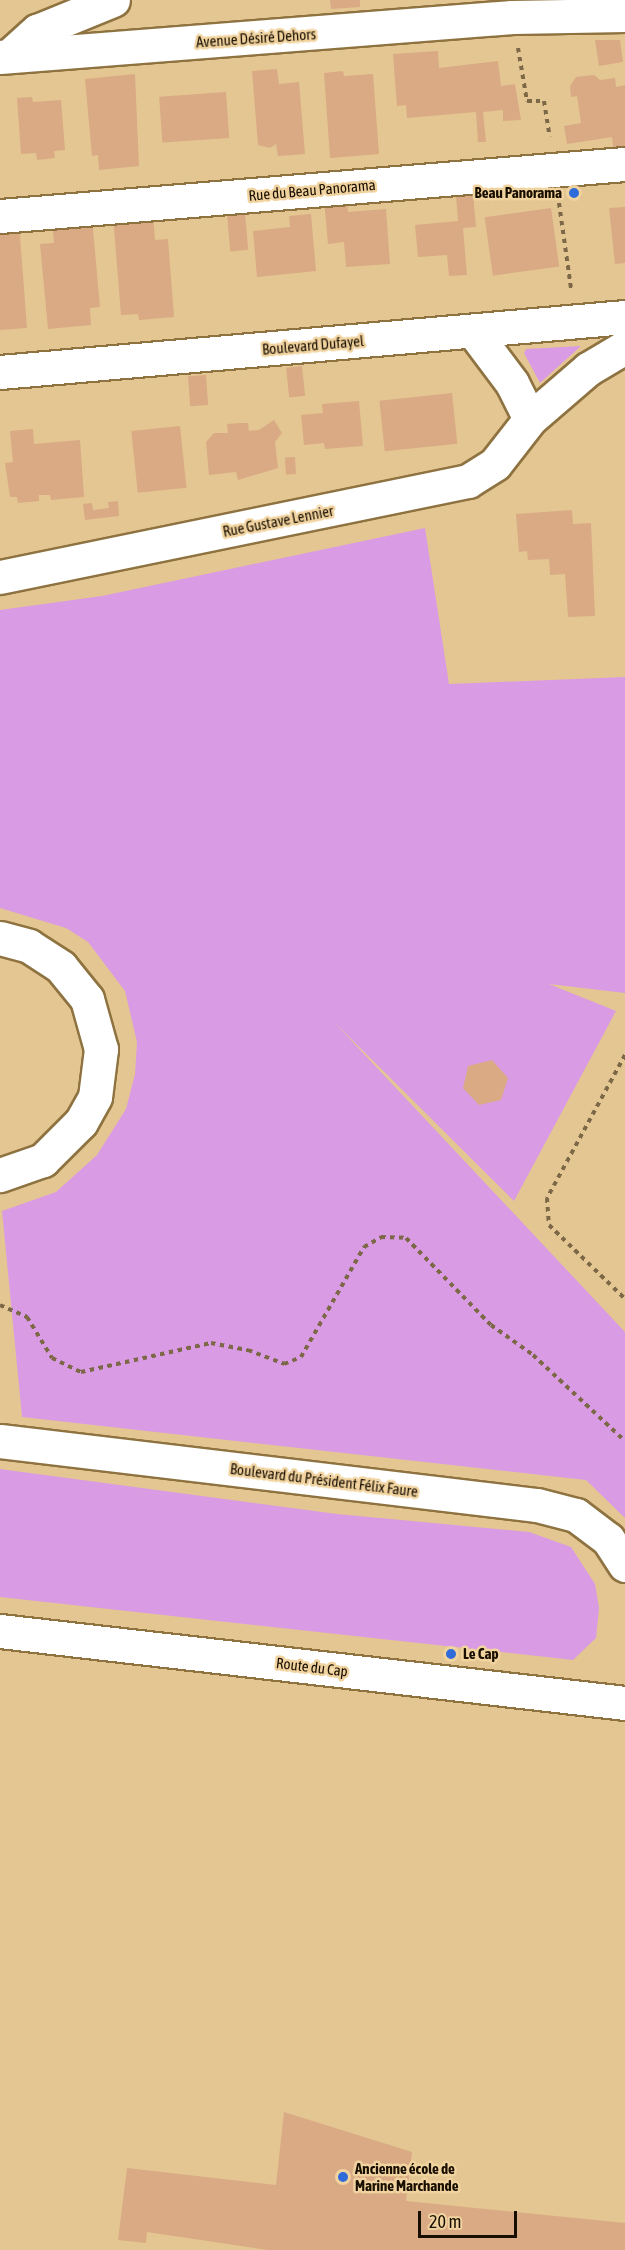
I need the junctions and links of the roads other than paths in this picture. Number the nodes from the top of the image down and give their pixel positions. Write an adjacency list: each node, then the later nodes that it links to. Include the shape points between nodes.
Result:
1 (113, 0): 3 (street, via 37,31)
2 (625, 15): 3 (street, Avenue Désiré Dehors, via 512,17)
3 (4, 56)
4 (625, 164): 5 (street, Rue du Beau Panorama)
5 (0, 216)
6 (625, 317): 7 (street, Boulevard Dufayel)
7 (473, 331): 9 (street, Boulevard Dufayel); 10 (street, via 512,383)
8 (625, 347): 10 (street, Rue Gustave Lennier, via 588,369)
9 (0, 372)
10 (530, 419): 11 (street, Rue Gustave Lennier, via 495,464 455,485)
11 (0, 577)
12 (0, 938): 13 (street, via 29,946 61,967 87,999 101,1049 95,1096 81,1122 43,1160)
13 (0, 1175)
14 (0, 1441): 15 (street, Boulevard du Président Félix Faure, via 537,1505 576,1515 608,1539)
15 (625, 1564)
16 (0, 1631): 17 (street, Route du Cap)
17 (625, 1703)

